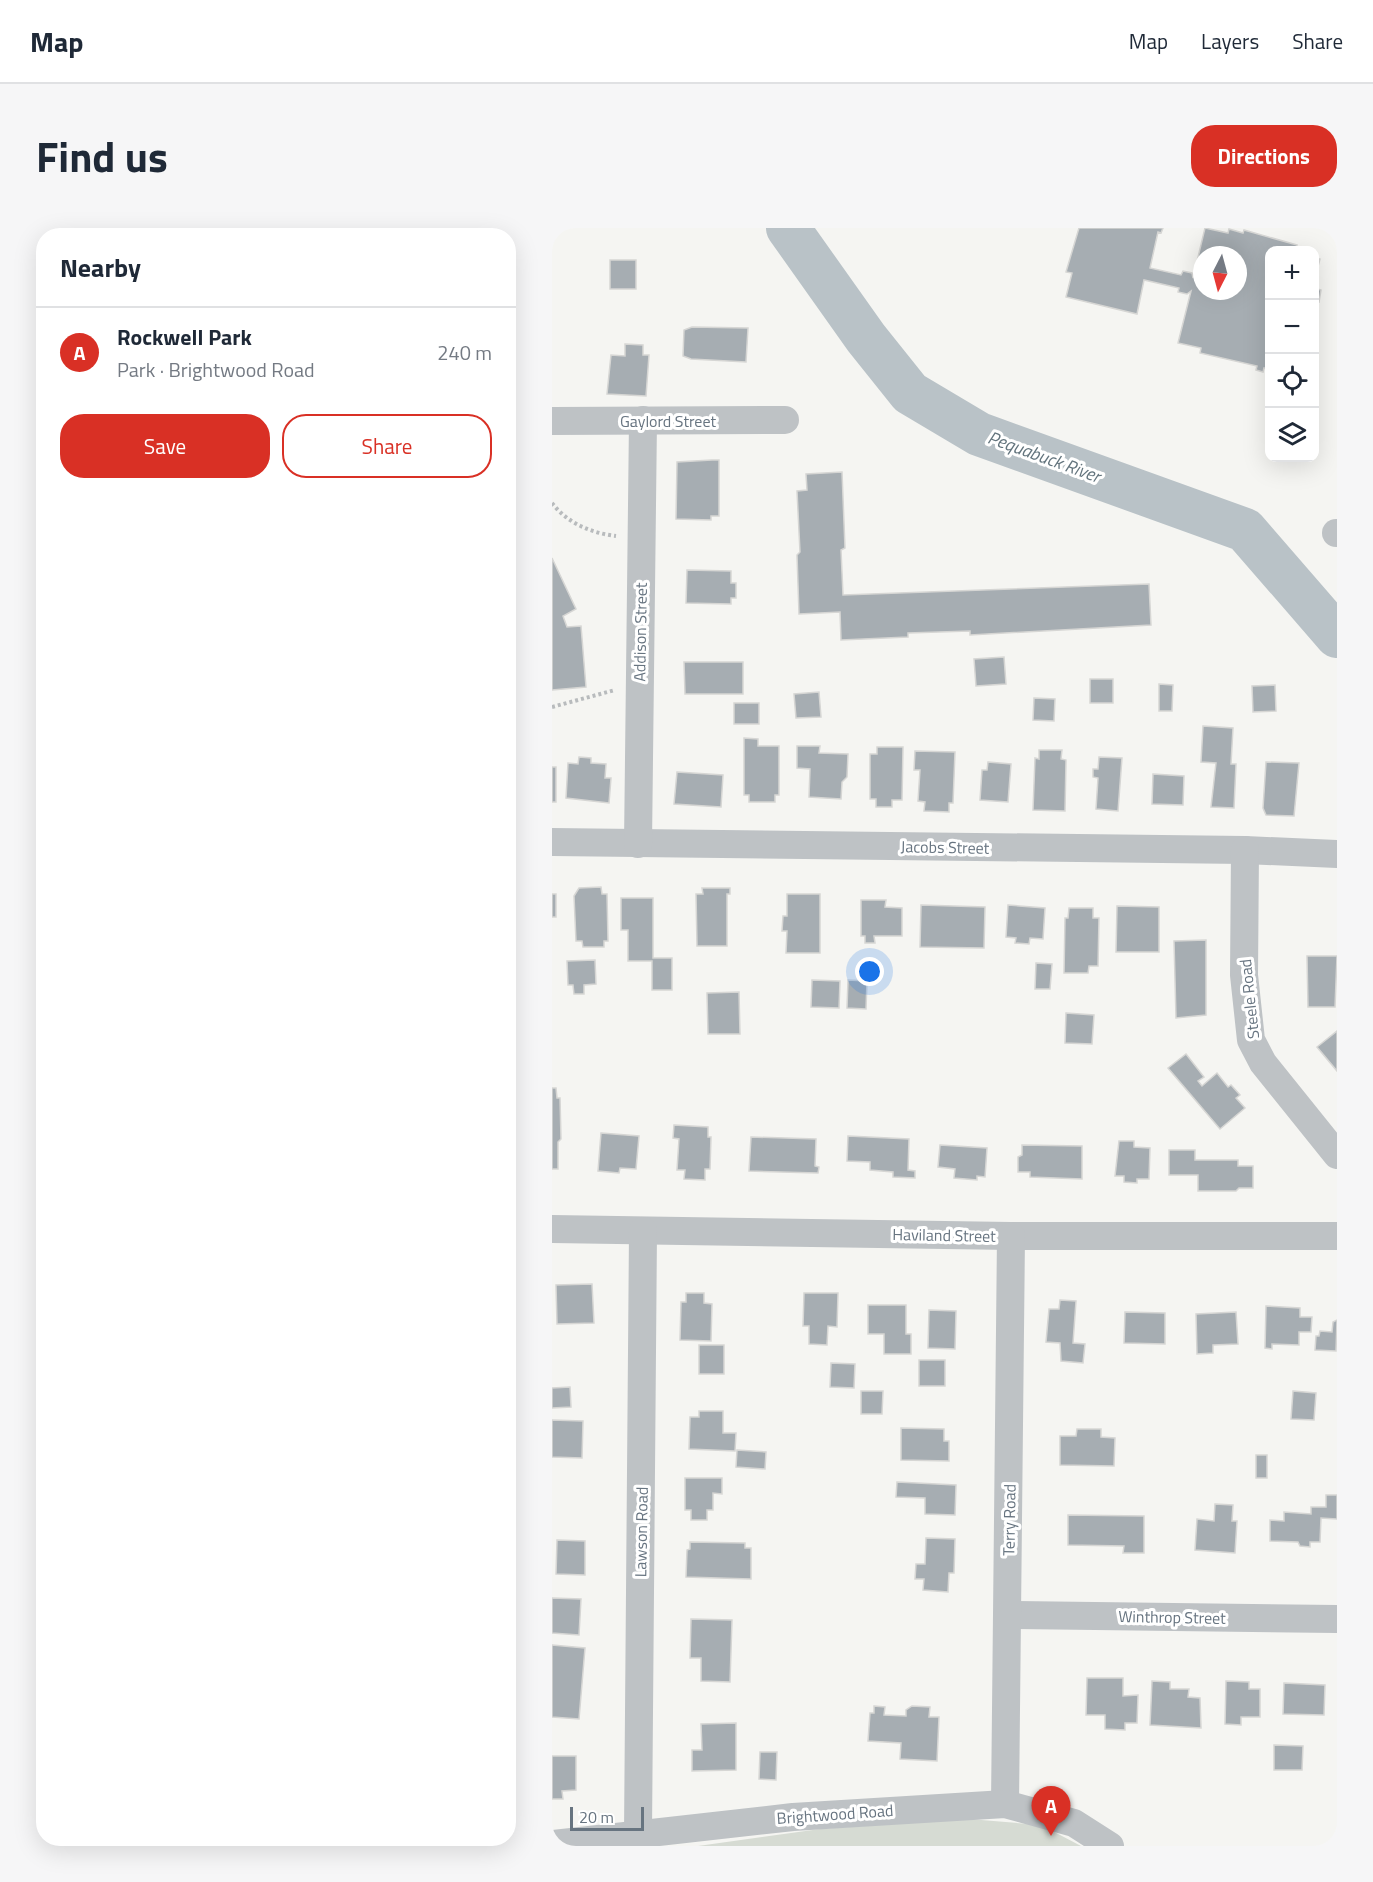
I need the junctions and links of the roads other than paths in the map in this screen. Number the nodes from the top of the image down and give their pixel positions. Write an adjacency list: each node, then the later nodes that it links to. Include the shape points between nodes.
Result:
1 (644, 420): 2 (street, Gaylord Street); 3 (street, Gaylord Street); 5 (street, Addison Street)
2 (785, 420)
3 (552, 421)
4 (552, 842): 5 (street, Jacobs Street)
5 (638, 844): 6 (street, Jacobs Street)
6 (1245, 850): 7 (street, Jacobs Street); 8 (street, Steele Road, via 1244,975 1251,1040 1263,1063)
7 (1337, 854)
8 (1337, 1155)
9 (552, 1229): 10 (street, Haviland Street)
10 (644, 1231): 11 (street, Haviland Street); 16 (street, Lawson Road)
11 (1011, 1236): 12 (street, Haviland Street); 13 (street, Terry Road)
12 (1337, 1236)
13 (1008, 1614): 14 (street, Winthrop Street); 15 (street, Terry Road)
14 (1337, 1619)
15 (1005, 1804): 16 (street, Brightwood Road, via 804,1816); 18 (street, Brightwood Road, via 1074,1823)
16 (638, 1833): 17 (street, Brightwood Road)
17 (552, 1844)
18 (1110, 1846)

